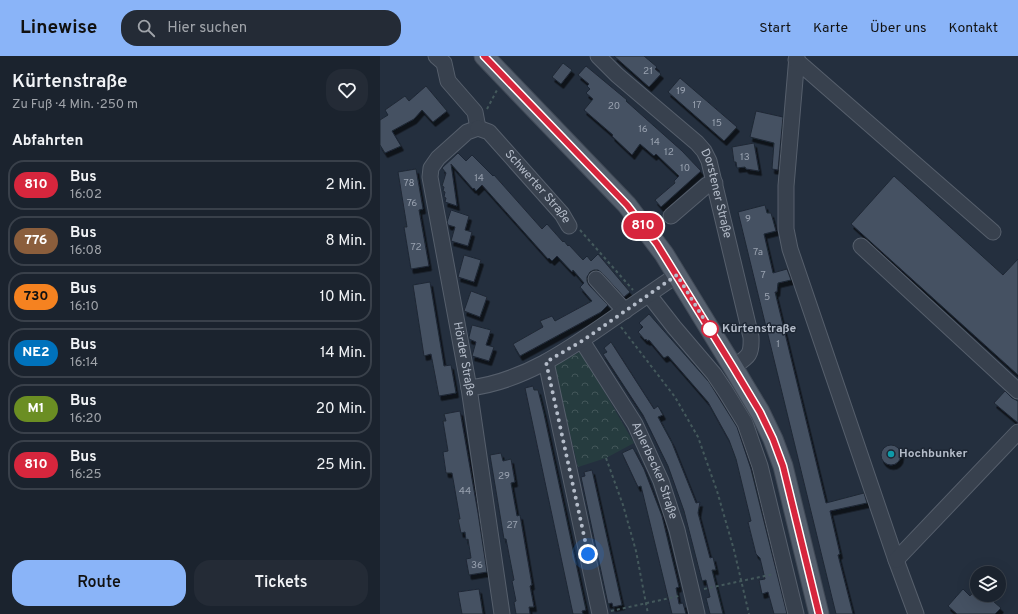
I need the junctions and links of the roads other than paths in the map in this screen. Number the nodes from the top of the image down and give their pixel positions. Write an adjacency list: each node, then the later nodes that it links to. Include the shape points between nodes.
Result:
1 (436, 56): 5 (street, via 444,63 448,81 475,112)
2 (484, 56): 11 (main road, via 627,205)
3 (598, 56): 6 (street, Dorstener Straße, via 701,147 709,161)
4 (797, 58): 9 (street); 23 (street, via 786,186 786,229 790,249)
5 (478, 128): 8 (street, Schwerter Straße, via 489,132 562,214); 18 (street, Hörder Straße, via 467,132 438,158 431,168 430,177)
6 (715, 183): 7 (street, via 707,185); 17 (street, Dorstener Straße, via 751,337 751,352)
7 (671, 216)
8 (569, 226)
9 (993, 232)
10 (861, 246): 19 (street)
11 (677, 275): 13 (street); 17 (main road)
12 (596, 279): 14 (street)
13 (645, 298): 14 (street); 22 (street, via 714,374 745,423)
14 (620, 315): 15 (street)
15 (582, 341): 16 (street); 30 (street, Aplerbecker Straße, via 631,418 661,481 678,530)
16 (546, 362): 18 (street, via 508,379); 29 (street)
17 (733, 367): 21 (main road, via 760,412)
18 (469, 388): 28 (street, Hörder Straße)
19 (1018, 391)
20 (1018, 432): 23 (street)
21 (776, 449): 22 (street); 24 (main road, via 783,466)
22 (758, 458): 25 (street)
23 (896, 560): 33 (street)
24 (806, 563): 25 (street); 26 (main road)
25 (784, 567): 27 (street)
26 (812, 584): 27 (street); 32 (main road)
27 (789, 589): 31 (street)
28 (502, 614)
29 (600, 614)
30 (697, 614)
31 (796, 614)
32 (819, 614)
33 (916, 614)

